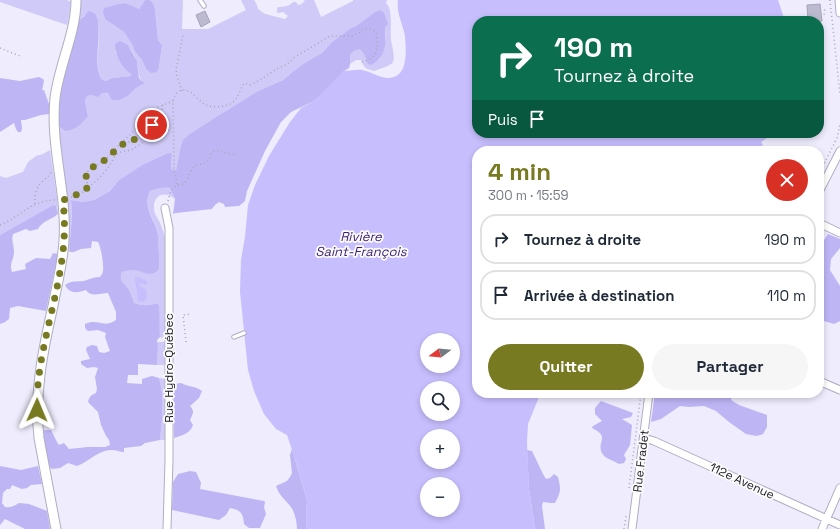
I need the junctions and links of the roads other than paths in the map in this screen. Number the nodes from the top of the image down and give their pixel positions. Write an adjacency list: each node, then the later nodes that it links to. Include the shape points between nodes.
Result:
1 (76, 0): 20 (street, via 72,31 55,98 54,127 63,200 64,233 58,285 42,356 37,399 39,438)
2 (200, 0): 4 (lane)
3 (839, 0): 5 (street)
4 (204, 6)
5 (840, 12)
6 (840, 152): 7 (street)
7 (824, 182)
8 (165, 208): 21 (street, Rue Hydro-Québec, via 169,236)
9 (824, 225): 10 (street)
10 (840, 233)
11 (244, 334): 12 (lane)
12 (234, 337)
13 (824, 383): 14 (street)
14 (840, 390)
15 (649, 398): 16 (street, Rue Fradet)
16 (644, 438): 18 (street, 112e Avenue); 22 (street, Rue Fradet)
17 (840, 488): 18 (street)
18 (826, 519): 19 (street, 112e Avenue); 23 (street)
19 (840, 525)
20 (56, 529)
21 (167, 529)
22 (632, 529)
23 (822, 529)

